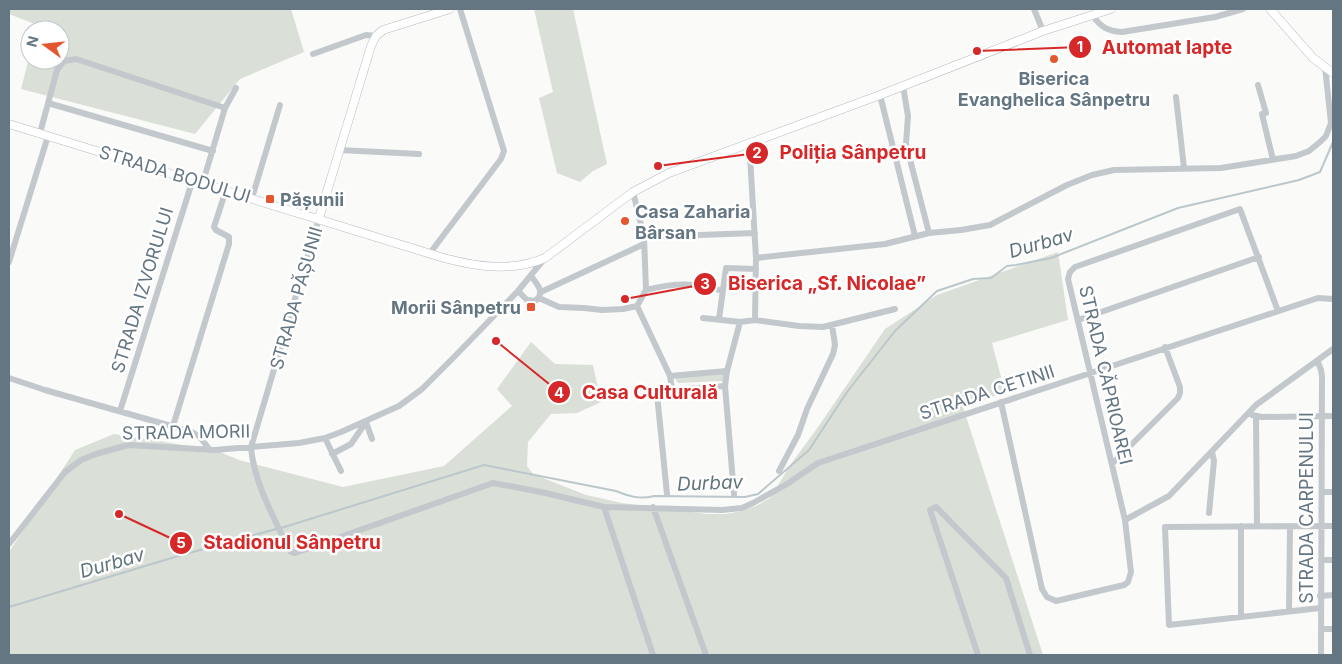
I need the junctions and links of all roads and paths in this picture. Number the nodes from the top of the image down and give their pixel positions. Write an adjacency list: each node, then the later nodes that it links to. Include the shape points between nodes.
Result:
1 (450, 9): 9 (main road, via 388,27)
2 (460, 9): 40 (street, via 504,151)
3 (1034, 9): 8 (street)
4 (1112, 9): 7 (main road, STRADA BODULUI)
5 (1242, 9): 7 (street, via 1215,17 1132,31 1102,27)
6 (1270, 9): 11 (main road, via 1313,58)
7 (1092, 15): 8 (main road, STRADA BODULUI)
8 (1043, 31): 13 (main road, STRADA BODULUI)
9 (376, 36): 10 (street, via 366,35); 24 (main road, STRADA PĂȘUNII)
10 (313, 54)
11 (1330, 70): 28 (street, via 1331,123 1326,136 1309,151)
12 (1258, 85): 28 (street)
13 (903, 86): 15 (main road, STRADA BODULUI); 37 (street, via 908,116 906,144)
14 (236, 88): 19 (street)
15 (880, 95): 22 (main road, STRADA BODULUI); 38 (street)
16 (1176, 97): 29 (street)
17 (48, 103): 19 (street, via 57,70 64,61 76,59); 21 (street); 25 (street)
18 (280, 105): 34 (street)
19 (225, 108): 25 (street)
20 (9, 124): 21 (main road, STRADA BODULUI)
21 (44, 134): 30 (main road, STRADA BODULUI); 44 (street)
22 (754, 142): 23 (main road, STRADA BODULUI); 27 (street)
23 (741, 147): 27 (street); 33 (main road, STRADA BODULUI, via 669,173)
24 (339, 150): 26 (street); 35 (main road, STRADA PĂȘUNII)
25 (213, 151): 31 (street)
26 (419, 154)
27 (750, 156): 36 (street)
28 (1273, 160): 29 (street, via 1221,168)
29 (1184, 168): 37 (street, via 1099,173 1067,185 990,225)
30 (193, 179): 31 (main road, STRADA BODULUI); 72 (street, STRADA IZVORULUI)
31 (203, 182): 32 (main road, STRADA BODULUI)
32 (226, 190): 34 (main road, STRADA BODULUI); 78 (street, via 214,227 228,237 229,244)
33 (633, 192): 39 (street); 42 (main road, STRADA BODULUI)
34 (252, 198): 35 (main road, STRADA BODULUI)
35 (319, 218): 40 (main road, STRADA BODULUI); 81 (street, STRADA PĂȘUNII)
36 (755, 233): 39 (street); 43 (street)
37 (929, 233): 38 (street)
38 (915, 236): 43 (street, via 885,244)
39 (644, 240): 48 (street); 51 (street)
40 (430, 253): 45 (main road, STRADA BODULUI, via 471,265)
41 (1259, 256): 55 (street); 59 (street); 59 (street, STRADA CĂPRIOAREI, via 1240,209 1075,267 1068,279)
42 (545, 258): 45 (main road, STRADA BODULUI); 47 (street, STRADA MORII)
43 (756, 258): 46 (street)
44 (9, 262)
45 (534, 263): 47 (street)
46 (756, 269): 50 (street, via 726,268); 58 (street)
47 (533, 274): 49 (street, STRADA MORII); 51 (street)
48 (646, 290): 50 (street, via 689,283); 53 (street)
49 (518, 291): 51 (street, via 527,300 535,301); 77 (street, STRADA MORII, via 422,389 399,406)
50 (723, 291): 57 (street)
51 (540, 295): 53 (street, via 559,307 602,310)
52 (1333, 299): 55 (street, STRADA CETINII, via 1318,298)
53 (637, 306): 67 (street)
54 (895, 309): 61 (street)
55 (1278, 311): 62 (street, STRADA CETINII)
56 (702, 318): 57 (street)
57 (719, 319): 60 (street)
58 (754, 320): 60 (street); 61 (street, via 798,326)
59 (1078, 320): 66 (street, STRADA CĂPRIOAREI)
60 (740, 322): 65 (street)
61 (832, 325): 87 (street, via 833,354)
62 (1165, 348): 66 (street, STRADA CETINII); 85 (street, via 1180,387 1178,398)
63 (1333, 349): 64 (street)
64 (1318, 362): 73 (street); 75 (street, STRADA CARPENULUI, via 1322,377)
65 (727, 371): 67 (street); 69 (street)
66 (1091, 374): 71 (street, STRADA CETINII); 85 (street, STRADA CĂPRIOAREI)
67 (670, 376): 70 (street)
68 (9, 378): 72 (street)
69 (725, 386): 70 (street); 91 (street)
70 (672, 388): 90 (street, via 660,390 657,394)
71 (1001, 402): 93 (street, STRADA CETINII, via 818,463 742,508); 95 (street, STRADA CĂPRIOAREI, via 1042,589 1047,597 1056,600 1128,582 1131,572)
72 (120, 410): 78 (street)
73 (1249, 413): 74 (street); 83 (street)
74 (1256, 416): 75 (street); 97 (street)
75 (1322, 416): 76 (street); 88 (street, STRADA CARPENULUI)
76 (1333, 416)
77 (366, 422): 79 (street, STRADA MORII); 80 (street); 84 (street, via 351,444)
78 (172, 426): 82 (street, via 199,436)
79 (325, 438): 81 (street, STRADA MORII); 84 (street)
80 (372, 439)
81 (251, 447): 82 (street, STRADA MORII); 92 (street, STRADA CETINII, via 254,470 264,497 291,552 301,552 492,483)
82 (210, 450): 101 (street, STRADA MORII, via 128,445 81,460 65,472)
83 (1212, 452): 94 (street); 95 (street, via 1169,496)
84 (332, 454): 86 (street)
85 (1112, 464): 95 (street, STRADA CĂPRIOAREI)
86 (342, 471)
87 (779, 471)
88 (1322, 492): 89 (street); 98 (street, STRADA CARPENULUI)
89 (1333, 492)
90 (667, 494)
91 (734, 494)
92 (604, 506): 93 (street, STRADA CETINII); 111 (street)
93 (653, 507): 112 (street)
94 (1210, 513)
95 (1125, 520)
96 (1241, 526): 97 (street); 108 (street); 108 (street, via 1166,527 1169,625)
97 (1257, 526): 100 (street)
98 (1322, 526): 99 (street); 100 (street); 102 (street, STRADA CARPENULUI)
99 (1333, 526)
100 (1290, 527): 107 (street)
101 (9, 544)
102 (1321, 560): 103 (street); 105 (street, STRADA CARPENULUI)
103 (1333, 560)
104 (1333, 595): 105 (street)
105 (1320, 596): 106 (street, STRADA CARPENULUI)
106 (1320, 608): 107 (street); 109 (street, STRADA CARPENULUI)
107 (1289, 611): 108 (street)
108 (1241, 616)
109 (1321, 629): 110 (street); 115 (street, STRADA CARPENULUI)
110 (1333, 629)
111 (653, 655)
112 (706, 655)
113 (978, 655): 114 (street, via 930,510 936,507 1006,578)
114 (1030, 655)
115 (1321, 655)

